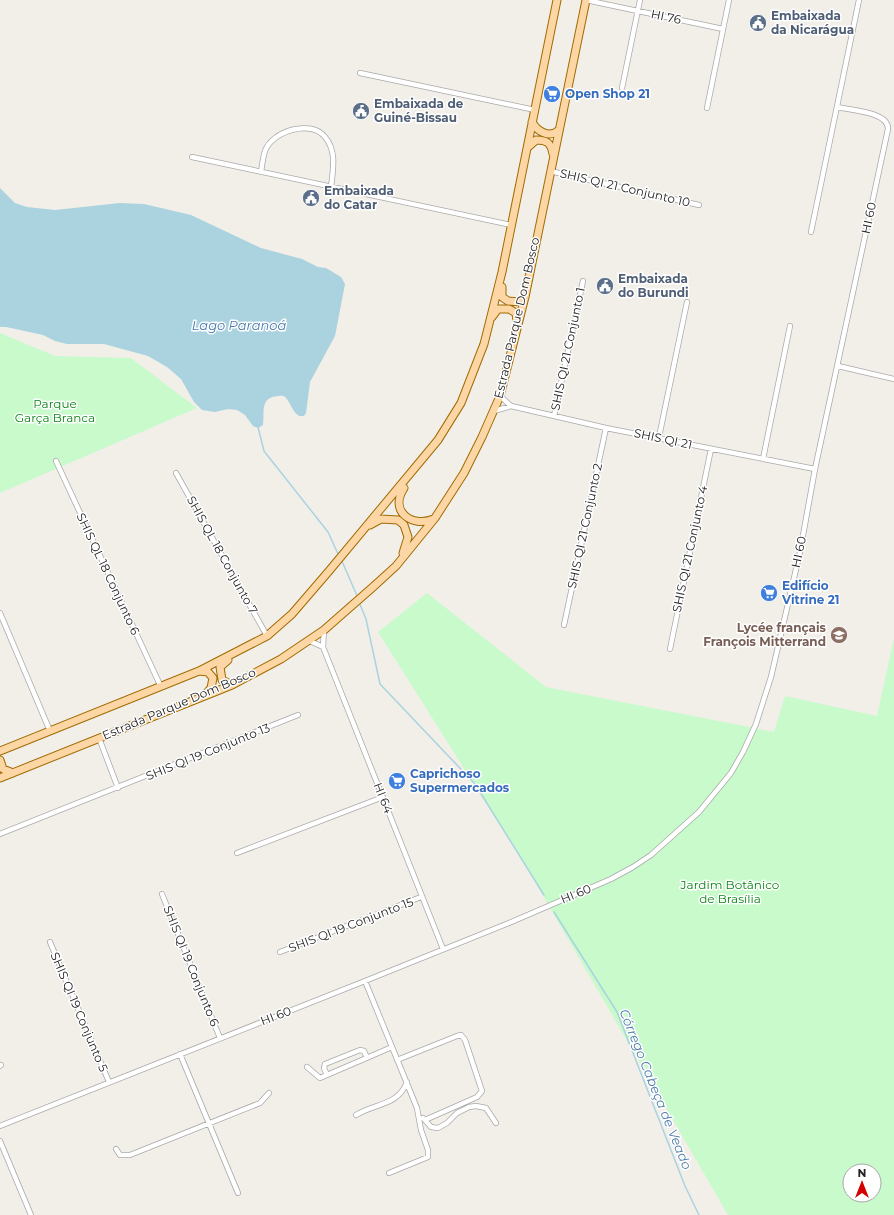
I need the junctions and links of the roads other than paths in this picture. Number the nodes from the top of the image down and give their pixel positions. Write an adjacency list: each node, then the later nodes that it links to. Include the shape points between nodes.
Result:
1 (557, 0): 12 (main road, Estrada Parque Dom Bosco)
2 (586, 0): 6 (street, HI 76); 14 (main road, Estrada Parque Dom Bosco)
3 (640, 0): 6 (street)
4 (729, 0): 7 (street)
5 (859, 0): 10 (street)
6 (638, 11): 7 (street, HI 76); 9 (street)
7 (723, 29): 11 (street)
8 (360, 73): 12 (street)
9 (622, 88)
10 (837, 107): 22 (street); 30 (street, HI 60, via 880,116 888,126)
11 (707, 108)
12 (535, 110): 13 (main road, Estrada Parque Dom Bosco)
13 (532, 122): 14 (main road, via 536,130 541,132 552,134); 15 (main road, Estrada Parque Dom Bosco)
14 (559, 130): 17 (main road, Estrada Parque Dom Bosco)
15 (528, 147): 17 (main road, via 536,140 548,142 552,146 553,155); 21 (main road, Estrada Parque Dom Bosco)
16 (192, 157): 18 (street)
17 (551, 169): 20 (street, SHIS QI 21 Conjunto 10); 25 (main road, Estrada Parque Dom Bosco)
18 (261, 172): 19 (street); 19 (street, via 265,151 277,137 290,130 311,129 324,136 331,148 334,164)
19 (331, 187): 21 (street)
20 (699, 205)
21 (510, 225): 23 (main road, Estrada Parque Dom Bosco)
22 (811, 232)
23 (502, 272): 25 (main road, via 501,294 504,300 518,302); 27 (main road, Estrada Parque Dom Bosco)
24 (583, 281): 35 (street, SHIS QI 21 Conjunto 1)
25 (525, 297): 28 (main road, Estrada Parque Dom Bosco)
26 (687, 302): 37 (street)
27 (491, 318): 28 (main road, via 498,309 509,309 516,314); 43 (main road, Estrada Parque Dom Bosco, via 461,404 438,440)
28 (518, 325): 32 (main road, Estrada Parque Dom Bosco)
29 (790, 326): 39 (street)
30 (838, 366): 31 (street); 41 (street, HI 60)
31 (894, 378)
32 (500, 396): 33 (street, SHIS QI 21); 34 (main road, Estrada Parque Dom Bosco)
33 (511, 406): 34 (street, SHIS QI 21); 35 (street, SHIS QI 21)
34 (494, 411): 44 (main road, Estrada Parque Dom Bosco, via 464,473)
35 (554, 416): 36 (street, SHIS QI 21)
36 (606, 428): 37 (street, SHIS QI 21); 48 (street, SHIS QI 21 Conjunto 2)
37 (659, 437): 38 (street, SHIS QI 21)
38 (711, 449): 39 (street, SHIS QI 21); 53 (street, SHIS QI 21 Conjunto 4)
39 (763, 459): 41 (street, SHIS QI 21)
40 (56, 461): 57 (street, SHIS QL 18 Conjunto 6)
41 (815, 469): 74 (street, HI 60, via 800,552 771,677 756,724 743,752 721,785 683,828 633,867 587,890)
42 (176, 474): 50 (street, SHIS QL 18 Conjunto 7)
43 (410, 475): 44 (main road, via 410,480 400,494 402,512 413,521 426,522); 45 (main road, Estrada Parque Dom Bosco)
44 (435, 518): 46 (main road, Estrada Parque Dom Bosco)
45 (365, 528): 46 (main road, via 382,519 391,518 404,525 408,542); 50 (main road, Estrada Parque Dom Bosco, via 292,614)
46 (396, 566): 49 (main road, Estrada Parque Dom Bosco)
47 (0, 613): 60 (street)
48 (564, 625)
49 (324, 630): 51 (main road, Estrada Parque Dom Bosco); 52 (street, HI 64)
50 (267, 636): 54 (main road, Estrada Parque Dom Bosco)
51 (310, 641): 52 (street); 56 (main road, Estrada Parque Dom Bosco)
52 (322, 647): 68 (street, HI 64)
53 (670, 649)
54 (239, 652): 55 (main road, Estrada Parque Dom Bosco); 56 (main road, via 220,670 222,680)
55 (199, 671): 57 (main road, Estrada Parque Dom Bosco); 58 (main road, via 208,672 213,678 211,688)
56 (232, 685): 58 (main road, Estrada Parque Dom Bosco)
57 (161, 686): 60 (main road, Estrada Parque Dom Bosco)
58 (204, 696): 61 (main road, Estrada Parque Dom Bosco)
59 (298, 715): 67 (street, SHIS QI 19 Conjunto 13)
60 (50, 731): 62 (main road, Estrada Parque Dom Bosco)
61 (99, 738): 65 (main road, Estrada Parque Dom Bosco); 67 (street)
62 (3, 750): 63 (main road)
63 (0, 756)
64 (0, 760): 65 (main road, via 4,769)
65 (13, 773): 66 (main road, Estrada Parque Dom Bosco)
66 (0, 778)
67 (118, 788): 69 (street, SHIS QI 19 Conjunto 13)
68 (383, 797): 70 (street); 72 (street, HI 64)
69 (0, 834)
70 (237, 853)
71 (162, 894): 77 (street, SHIS QI 19 Conjunto 6)
72 (421, 897): 74 (street, HI 64); 75 (street, SHIS QI 19 Conjunto 15)
73 (50, 942): 86 (street, SHIS QI 19 Conjunto 5)
74 (443, 949): 76 (street, HI 60)
75 (280, 952)
76 (365, 981): 77 (street, HI 60); 78 (street)
77 (220, 1038): 79 (street, HI 60)
78 (392, 1047): 81 (street); 82 (street)
79 (180, 1054): 86 (street, HI 60); 92 (street)
80 (340, 1058): 81 (street, via 361,1050); 84 (street); 85 (street, via 324,1065)
81 (367, 1058): 84 (street)
82 (397, 1060): 87 (street); 91 (street, via 457,1036 461,1035 465,1040 482,1092 477,1097)
83 (307, 1067): 85 (street, via 318,1077)
84 (344, 1068): 85 (street)
85 (327, 1076)
86 (109, 1082): 94 (street, HI 60)
87 (406, 1082): 89 (street, via 396,1099); 90 (street)
88 (269, 1093): 92 (street, via 260,1103)
89 (356, 1115)
90 (418, 1115): 91 (street); 97 (street, via 428,1155)
91 (425, 1120): 93 (street, via 431,1127 438,1128 463,1110 481,1106 490,1112)
92 (208, 1123): 96 (street, via 130,1155 120,1155); 98 (street)
93 (496, 1123)
94 (0, 1126)
95 (0, 1141): 99 (street)
96 (116, 1148)
97 (389, 1173)
98 (238, 1193)
99 (31, 1215)

